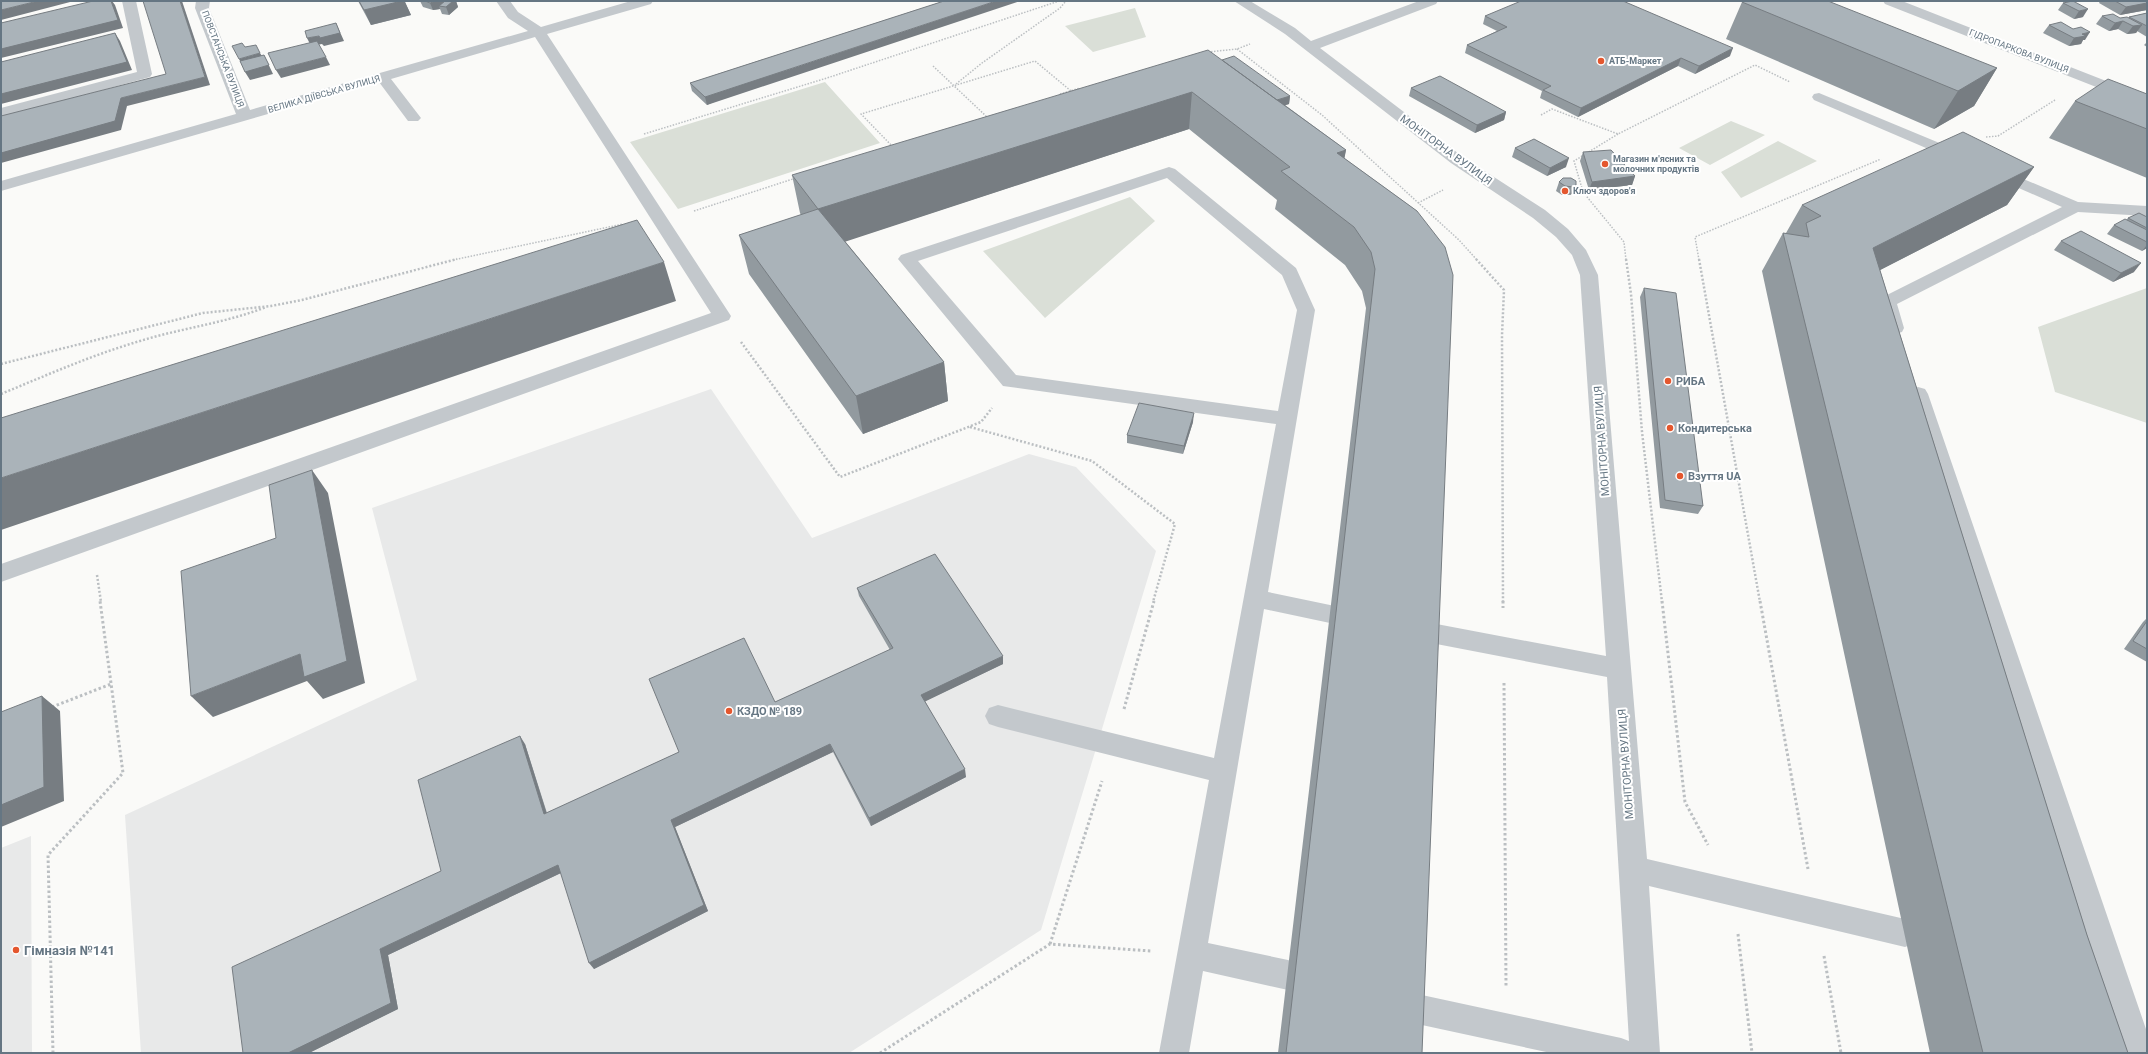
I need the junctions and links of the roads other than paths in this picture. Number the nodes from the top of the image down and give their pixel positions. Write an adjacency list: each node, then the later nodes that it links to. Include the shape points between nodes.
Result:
1 (129, 1): 8 (street)
2 (203, 1): 16 (street, ПОВСТАНСЬКА ВУЛИЦЯ, via 202,8)
3 (504, 1): 9 (street, via 513,15)
4 (646, 1): 9 (street, ВЕЛИКА ДІЇВСЬКА ВУЛИЦЯ)
5 (1431, 1): 11 (street)
6 (1890, 1): 14 (street, ГІДРОПАРКОВА ВУЛИЦЯ)
7 (1247, 2): 11 (street, МОНІТОРНА ВУЛИЦЯ)
8 (135, 31): 10 (street); 15 (street, via 145,74)
9 (539, 32): 12 (street, ВЕЛИКА ДІЇВСЬКА ВУЛИЦЯ); 24 (street, via 722,316)
10 (120, 34)
11 (1309, 47): 28 (street, МОНІТОРНА ВУЛИЦЯ, via 1457,160 1539,214 1562,233 1580,254 1589,275)
12 (382, 78): 16 (street, ВЕЛИКА ДІЇВСЬКА ВУЛИЦЯ); 17 (street)
13 (1819, 97): 19 (street)
14 (2147, 102)
15 (1, 113)
16 (245, 117): 18 (street, ВЕЛИКА ДІЇВСЬКА ВУЛИЦЯ)
17 (413, 118)
18 (1, 186)
19 (2075, 207): 20 (street); 21 (street, via 1887,302)
20 (2147, 211)
21 (1903, 350)
22 (1912, 378): 36 (street)
23 (1287, 419): 23 (street, via 1306,310 1290,272 1169,172 907,259 1010,381); 25 (street)
24 (1, 573)
25 (1254, 598): 26 (street); 30 (street)
26 (1330, 614)
27 (1426, 632): 28 (street)
28 (1619, 669): 31 (street, МОНІТОРНА ВУЛИЦЯ)
29 (998, 716): 30 (street)
30 (1224, 772): 33 (street)
31 (1634, 869): 32 (street); 40 (street, МОНІТОРНА ВУЛИЦЯ)
32 (1905, 933)
33 (1191, 954): 35 (street); 38 (street)
34 (2084, 973): 36 (street)
35 (1288, 975)
36 (2115, 978): 41 (street)
37 (1408, 1007): 39 (street)
38 (1174, 1053)
39 (1621, 1053)
40 (1645, 1053)
41 (2139, 1053)

